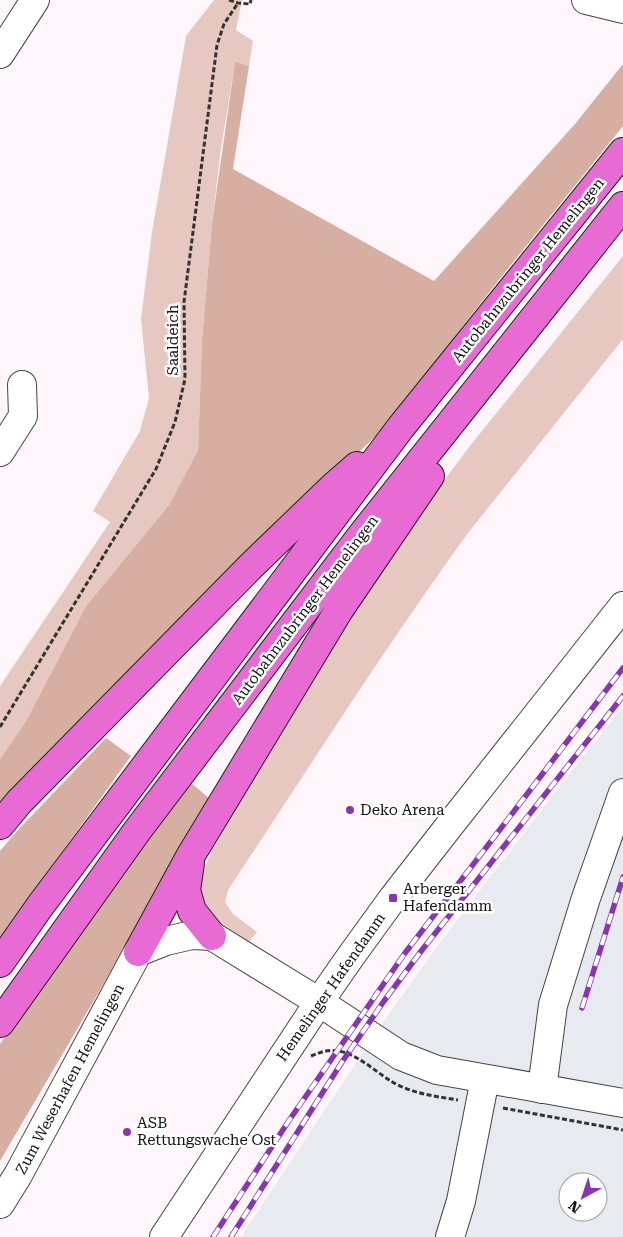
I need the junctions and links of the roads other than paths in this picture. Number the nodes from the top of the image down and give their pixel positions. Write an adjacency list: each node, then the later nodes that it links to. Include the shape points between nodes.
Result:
1 (35, 0): 4 (street)
2 (586, 0): 3 (street)
3 (623, 9)
4 (0, 54)
5 (623, 152): 9 (highway, Autobahnzubringer Hemelingen)
6 (623, 206): 19 (highway, Autobahnzubringer Hemelingen, via 361,536 137,831)
7 (623, 232): 14 (highway, via 424,483 339,610)
8 (22, 385): 10 (street, via 23,416)
9 (401, 427): 13 (highway, via 251,566); 17 (highway, Autobahnzubringer Hemelingen)
10 (0, 452)
11 (623, 606): 18 (street, Hemelinger Hafendamm, via 393,898)
12 (623, 793): 21 (street, via 553,1005)
13 (0, 825)
14 (191, 855): 15 (highway, via 186,890 192,911); 16 (highway)
15 (212, 936): 16 (street, via 192,935); 18 (street)
16 (138, 952): 23 (street, Zum Weserhafen Hemelingen)
17 (0, 963)
18 (319, 1002): 20 (street, via 401,1056 437,1070); 24 (street, Hemelinger Hafendamm)
19 (0, 1023)
20 (485, 1079): 21 (street); 25 (street, via 462,1201)
21 (542, 1089): 22 (street)
22 (623, 1103)
23 (0, 1204)
24 (164, 1237)
25 (450, 1237)

